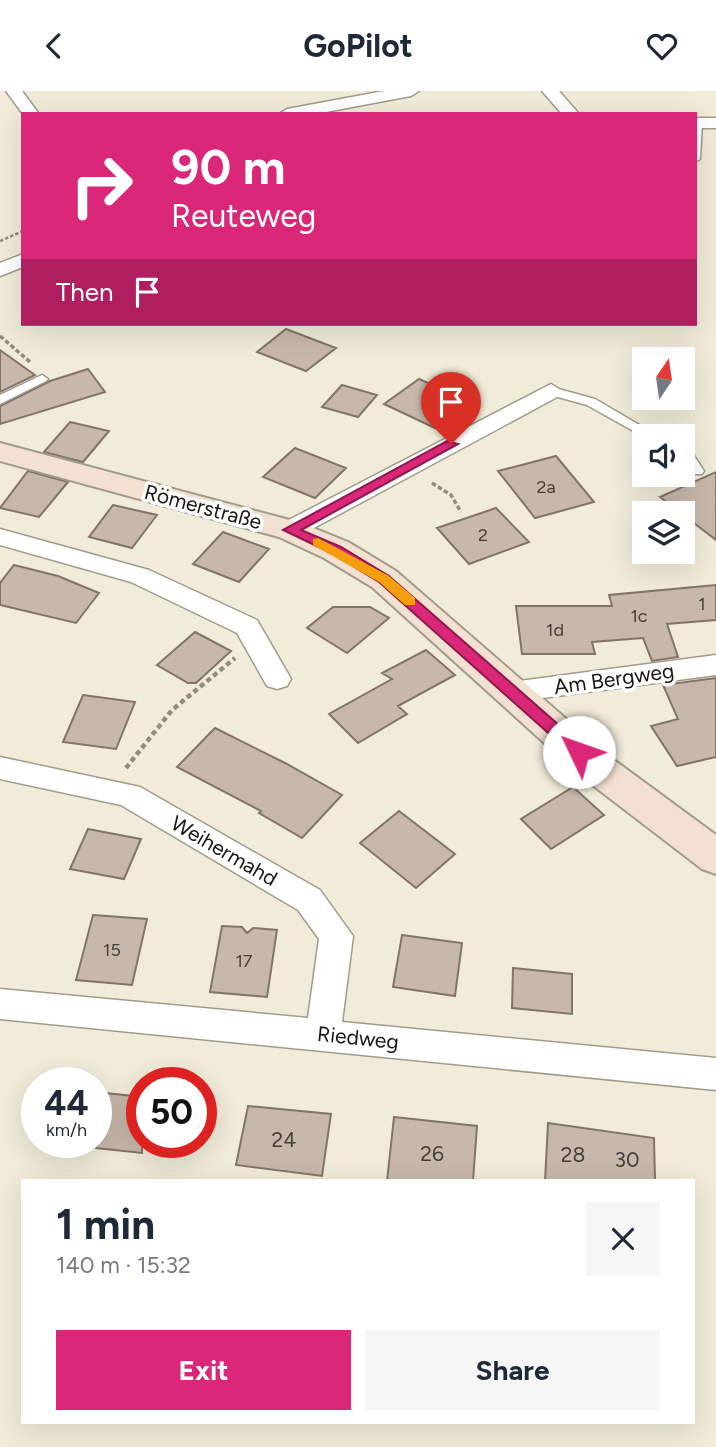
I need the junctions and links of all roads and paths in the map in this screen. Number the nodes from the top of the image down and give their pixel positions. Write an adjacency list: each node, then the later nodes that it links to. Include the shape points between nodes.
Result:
1 (16, 91): 4 (street)
2 (411, 91): 5 (street)
3 (550, 91): 6 (street)
4 (30, 112)
5 (298, 112)
6 (569, 112)
7 (697, 123): 8 (street)
8 (716, 123)
9 (21, 233): 10 (path)
10 (0, 241)
11 (21, 261): 12 (street)
12 (0, 270)
13 (0, 336): 14 (path)
14 (30, 362)
15 (42, 379): 17 (lane)
16 (551, 391): 18 (lane, via 591,402); 21 (street)
17 (0, 400)
18 (632, 425)
19 (0, 452): 24 (main road, Römerstraße)
20 (695, 466): 22 (lane)
21 (409, 467): 23 (path, via 451,495); 24 (street)
22 (698, 471)
23 (461, 512)
24 (290, 530): 29 (main road, Römerstraße, via 336,550 384,579)
25 (0, 537): 26 (street, via 140,576 247,627)
26 (256, 642): 28 (street); 31 (path, via 172,710)
27 (716, 665): 29 (street, Am Bergweg)
28 (277, 679)
29 (512, 692): 32 (main road, Römerstraße, via 596,767)
30 (0, 768): 31 (street, Weihermahd)
31 (108, 791): 34 (street, Weihermahd, via 129,795 309,900 336,936)
32 (716, 857)
33 (0, 1004): 34 (street, Riedweg)
34 (323, 1034): 35 (street, Riedweg)
35 (716, 1074)

